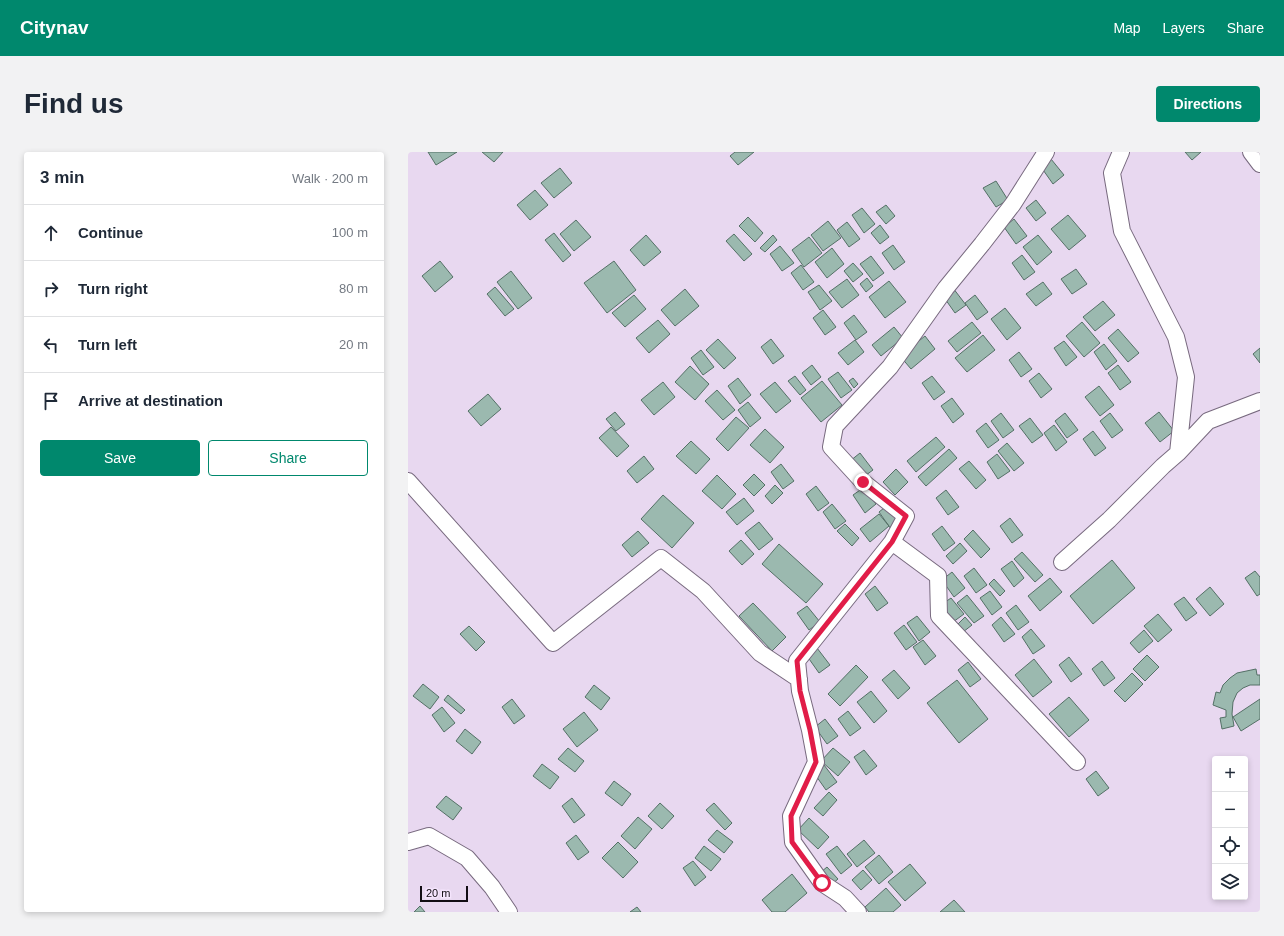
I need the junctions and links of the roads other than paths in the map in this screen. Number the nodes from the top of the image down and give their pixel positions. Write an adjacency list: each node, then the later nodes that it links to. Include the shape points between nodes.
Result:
1 (1046, 152): 8 (street, via 1012,204 946,288 890,368 835,426 831,447 863,482 906,516)
2 (1121, 152): 6 (street, via 1112,173 1122,231 1176,337 1186,377)
3 (1251, 152): 4 (street)
4 (1260, 164)
5 (1260, 401): 6 (street, via 1208,421)
6 (1178, 453): 9 (street)
7 (408, 481): 10 (street, via 553,643 661,558 704,591 760,652)
8 (892, 542): 10 (street, via 797,661); 11 (street, via 938,576 939,616)
9 (1062, 562)
10 (799, 679): 14 (street, via 816,762 791,816 792,842 822,883 845,898)
11 (1077, 762)
12 (408, 842): 13 (street, via 429,836 467,858)
13 (509, 912)
14 (858, 912)

